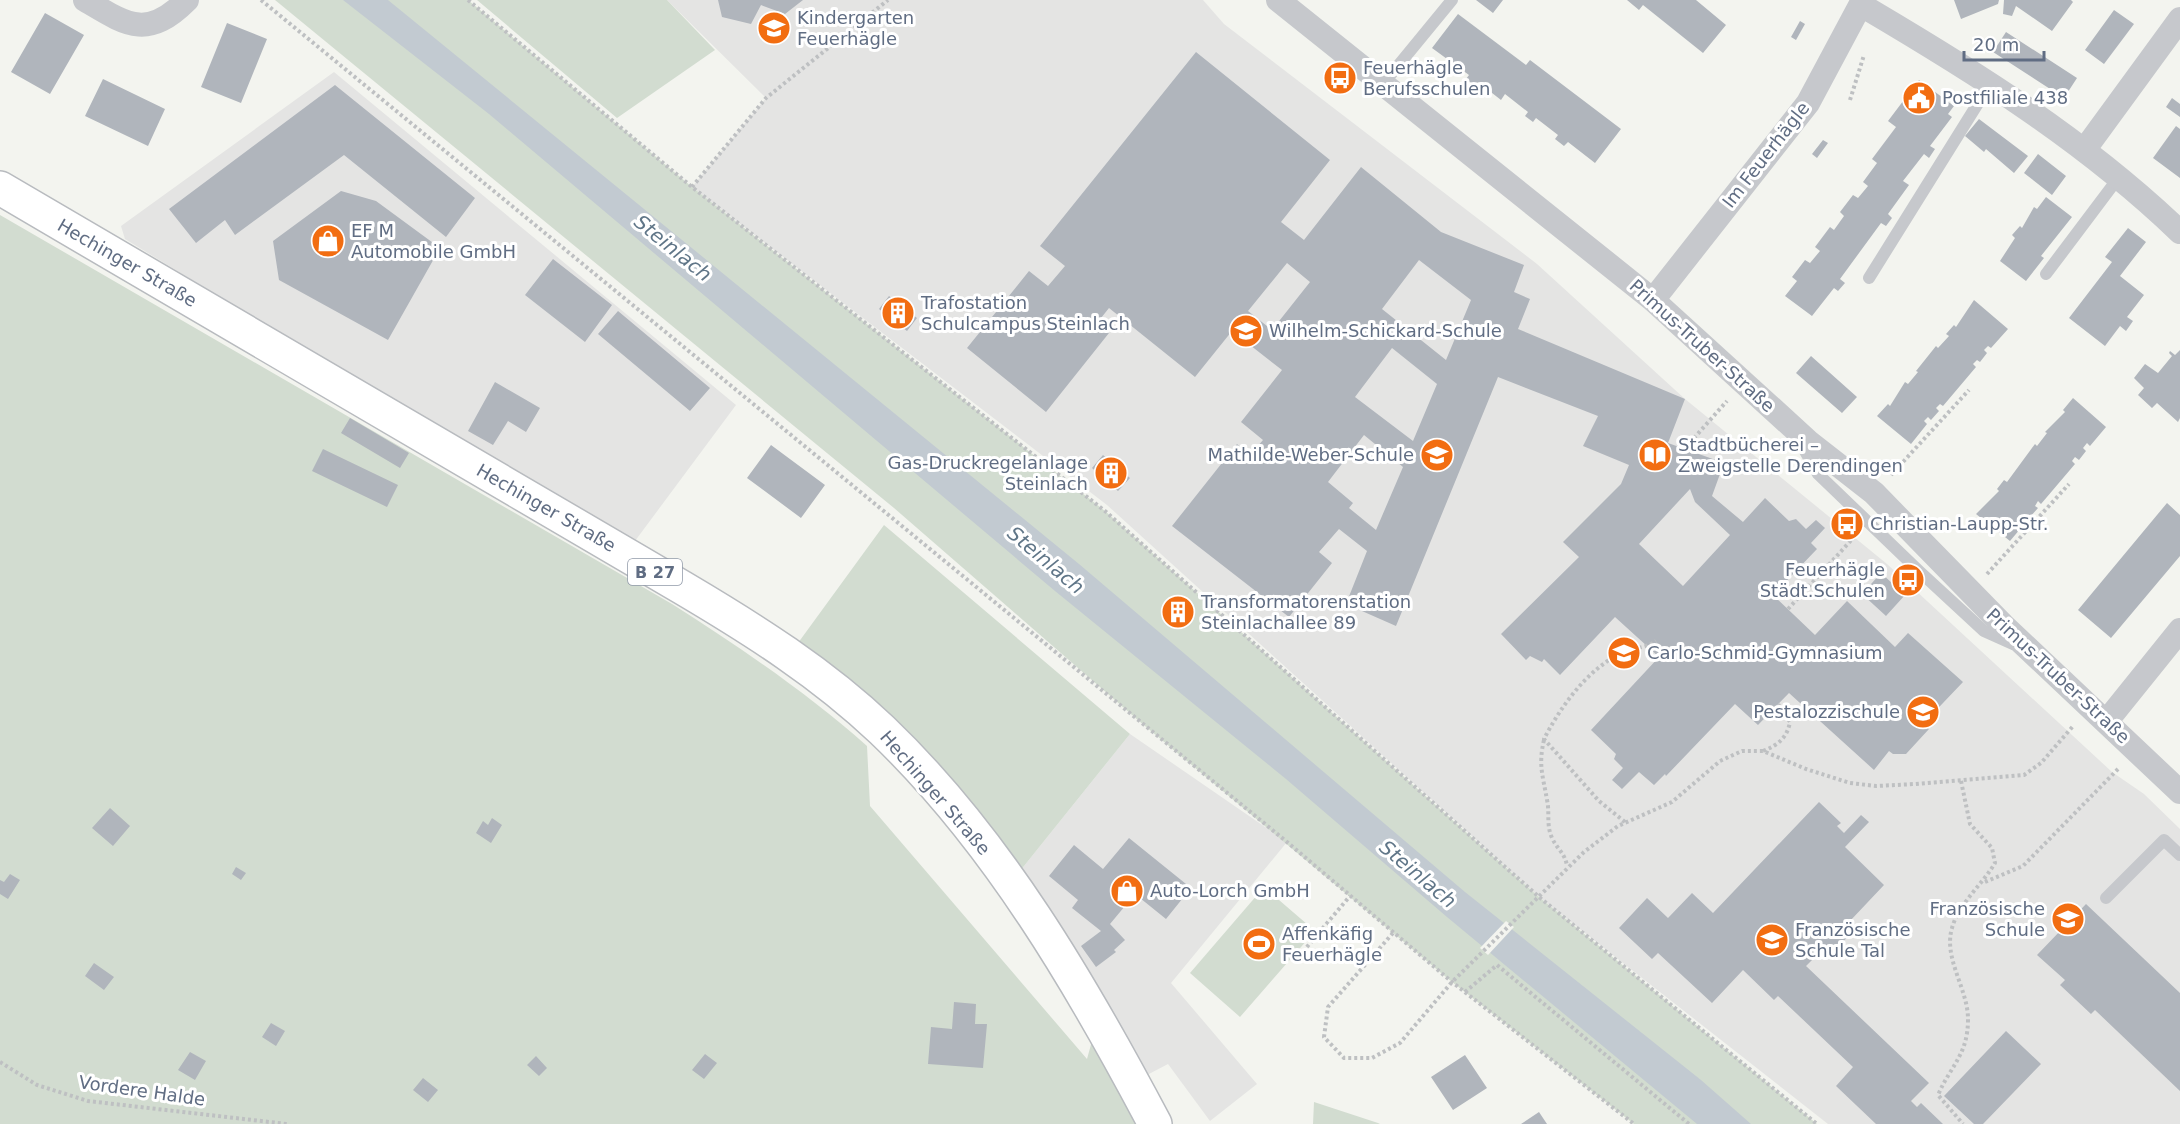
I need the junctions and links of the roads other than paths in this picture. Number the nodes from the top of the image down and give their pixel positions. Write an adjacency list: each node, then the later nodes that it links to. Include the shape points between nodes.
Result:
1 (84, 0): 2 (street, via 119,21 141,27 162,19)
2 (187, 0)
3 (1278, 0): 7 (street, Primus-Truber-Straße)
4 (1452, 0): 7 (lane)
5 (1862, 3): 8 (street); 15 (street, Im Feuerhägle, via 1808,103)
6 (2180, 19): 9 (street)
7 (1383, 84): 15 (street, Primus-Truber-Straße)
8 (1990, 84): 9 (street); 14 (lane)
9 (2085, 149): 10 (street)
10 (2118, 177): 12 (street); 13 (lane)
11 (0, 188): 23 (main road, Hechinger Straße / B 27, via 702,599 818,676 900,749 979,841 1062,962)
12 (2180, 232)
13 (2046, 274)
14 (1869, 278)
15 (1653, 300): 16 (street, Primus-Truber-Straße)
16 (1790, 424): 18 (street, Primus-Truber-Straße, via 1874,493); 18 (lane, via 1818,474 1927,578 1984,631)
17 (2180, 630): 19 (street)
18 (2033, 654): 19 (street, Primus-Truber-Straße)
19 (2098, 714): 20 (street, Primus-Truber-Straße)
20 (2180, 792)
21 (2180, 855): 22 (lane, via 2164,840)
22 (2106, 898)
23 (1155, 1124)

